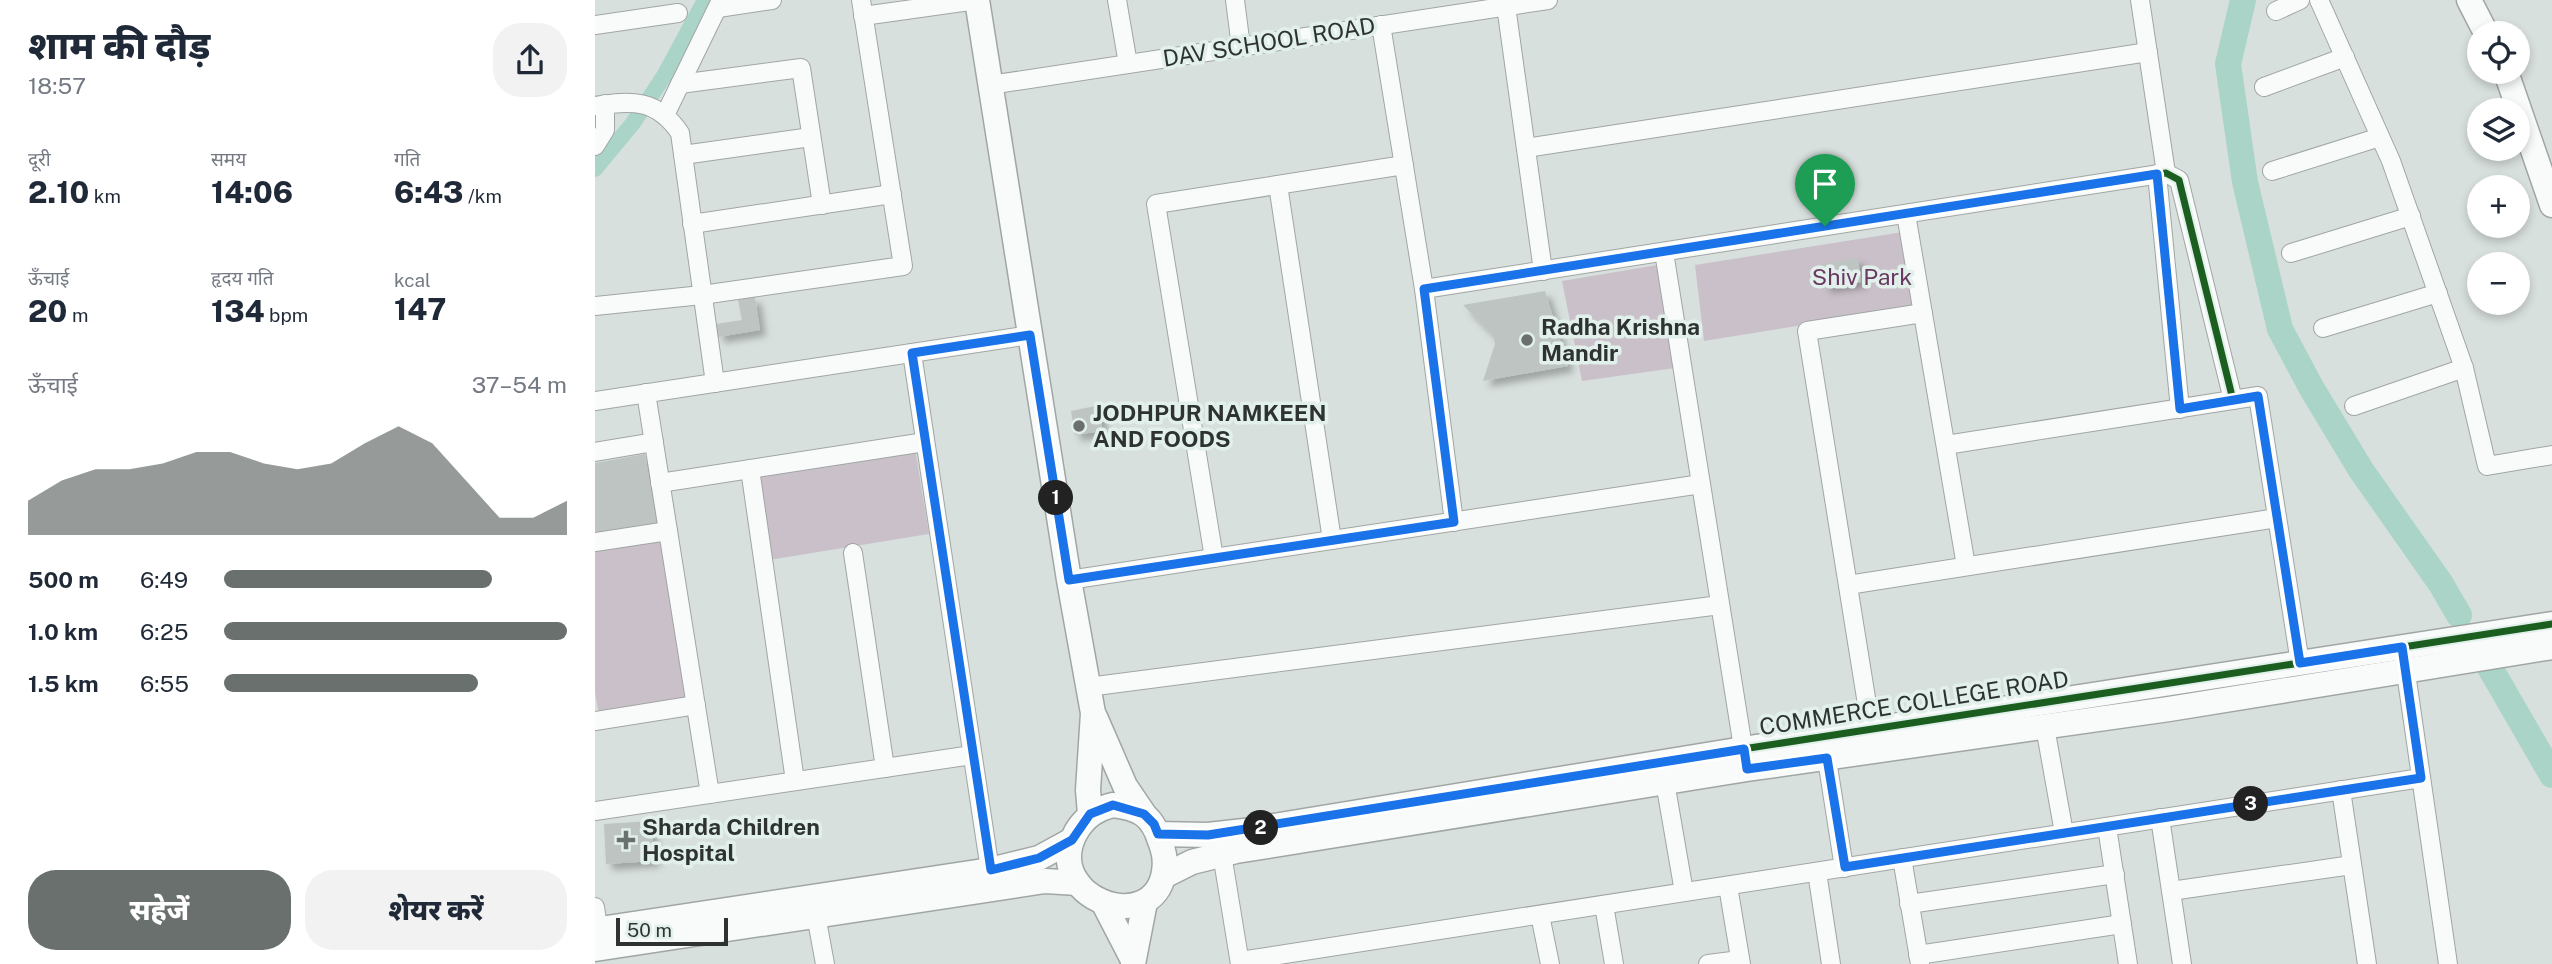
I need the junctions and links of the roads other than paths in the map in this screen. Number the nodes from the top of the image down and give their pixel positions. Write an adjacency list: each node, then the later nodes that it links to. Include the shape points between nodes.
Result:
1 (772, 0): 10 (street)
2 (977, 0): 12 (street); 24 (street)
3 (1117, 0): 21 (street)
4 (1235, 0): 18 (street)
5 (1548, 0): 11 (street, DAV SCHOOL ROAD)
6 (2140, 0): 19 (street)
7 (2300, 0): 13 (street)
8 (2319, 0): 20 (street)
9 (2469, 0): 15 (street)
10 (719, 4): 22 (street)
11 (1506, 6): 17 (street, DAV SCHOOL ROAD); 31 (street)
12 (862, 8): 37 (street)
13 (2276, 11)
14 (678, 13): 16 (street)
15 (2480, 21)
16 (595, 25)
17 (1381, 25): 18 (street, DAV SCHOOL ROAD); 33 (street)
18 (1241, 47): 21 (street, DAV SCHOOL ROAD)
19 (2148, 52): 31 (street); 35 (street)
20 (2345, 57): 25 (street); 29 (street)
21 (1128, 64): 24 (street, DAV SCHOOL ROAD)
22 (680, 84): 27 (street); 28 (street, via 801,68)
23 (2510, 84): 39 (street)
24 (991, 85): 52 (street)
25 (2264, 87)
26 (600, 105): 27 (street, via 627,101); 30 (street, via 605,130)
27 (650, 108): 32 (street, via 670,118 680,133)
28 (811, 137): 32 (street); 38 (street)
29 (2381, 137): 34 (street); 41 (street)
30 (595, 146)
31 (1525, 148): 45 (street)
32 (683, 155): 42 (street)
33 (1404, 165): 36 (street); 46 (street)
34 (2272, 171)
35 (2161, 173): 40 (street); 57 (street, via 2179,180); 60 (street)
36 (1278, 185): 72 (street); 75 (street, via 1156,204)
37 (892, 194): 38 (street); 48 (street, via 903,266)
38 (822, 205): 42 (street)
39 (2552, 205)
40 (1906, 214): 43 (street); 50 (street)
41 (2411, 216): 44 (street); 47 (street)
42 (692, 224): 48 (street)
43 (1664, 251): 45 (street); 68 (street)
44 (2291, 253)
45 (1543, 271): 46 (street)
46 (1424, 289): 70 (street)
47 (2438, 293): 51 (street); 54 (street)
48 (702, 295): 49 (street); 55 (street)
49 (595, 306)
50 (1923, 313): 63 (street); 78 (street, via 1807,331)
51 (2323, 328)
52 (1030, 335): 53 (street); 77 (street)
53 (912, 353): 55 (street); 62 (street)
54 (2464, 368): 59 (street); 65 (street, via 2487,466)
55 (715, 383): 56 (street)
56 (646, 393): 58 (street); 61 (street)
57 (2233, 400): 60 (street); 69 (street, via 2258,396)
58 (595, 401)
59 (2354, 406)
60 (2180, 409): 63 (street)
61 (654, 442): 64 (street); 67 (street)
62 (925, 442): 66 (street); 91 (street)
63 (1946, 445): 76 (street)
64 (595, 452)
65 (2552, 455)
66 (750, 469): 67 (street); 95 (street)
67 (660, 483): 71 (street)
68 (1701, 484): 70 (street); 79 (street)
69 (2277, 518): 76 (street); 83 (street)
70 (1454, 522): 72 (street)
71 (668, 531): 73 (street); 85 (street)
72 (1332, 540): 75 (street)
73 (595, 542)
74 (853, 553): 93 (street)
75 (1214, 558): 77 (street)
76 (1966, 566): 78 (street)
77 (1069, 580): 84 (street)
78 (1848, 585): 89 (street)
79 (1720, 605): 84 (street); 92 (street)
80 (2552, 624): 82 (street, COMMERCE COLLEGE ROAD)
81 (2552, 647): 82 (street)
82 (2404, 659): 83 (street, COMMERCE COLLEGE ROAD); 88 (street); 94 (street)
83 (2300, 663): 89 (street, COMMERCE COLLEGE ROAD)
84 (1088, 687): 86 (street)
85 (695, 705): 87 (street); 98 (street)
86 (1093, 713): 100 (street); 102 (street, via 1125,786)
87 (595, 721)
88 (2045, 727): 90 (street); 104 (street)
89 (1871, 729): 90 (street, COMMERCE COLLEGE ROAD)
90 (1826, 747): 92 (street); 109 (street)
91 (972, 755): 93 (street); 110 (street)
92 (1745, 759): 96 (street); 102 (street, COMMERCE COLLEGE ROAD, via 1208,835)
93 (885, 768): 95 (street)
94 (2421, 778): 97 (street); 139 (street)
95 (795, 781): 98 (street)
96 (1665, 782): 106 (street); 117 (street)
97 (2341, 790): 101 (street); 108 (street)
98 (710, 794): 99 (street)
99 (595, 811)
100 (1090, 814): 102 (street, via 1113,805); 105 (street)
101 (2160, 818): 103 (street); 116 (street)
102 (1151, 824): 113 (street, via 1166,857)
103 (2107, 827): 104 (street); 112 (street)
104 (2064, 834): 107 (street)
105 (1072, 840): 110 (street, via 1039,858); 114 (street, via 1069,856)
106 (1222, 854): 113 (street); 130 (street)
107 (1902, 858): 109 (street); 120 (street)
108 (2352, 865): 116 (street); 138 (street)
109 (1845, 867): 111 (street)
110 (991, 870): 122 (street)
111 (1817, 872): 115 (street); 135 (street)
112 (2115, 874): 120 (street); 124 (street)
113 (1164, 876): 118 (street)
114 (1078, 883): 119 (street); 122 (street, via 1045,881)
115 (1728, 886): 117 (street); 129 (street)
116 (2171, 891): 137 (street)
117 (1684, 892): 121 (street)
118 (1145, 902): 119 (street); 128 (street)
119 (1104, 904): 128 (street)
120 (1909, 904): 127 (street)
121 (1604, 905): 123 (street); 133 (street)
122 (814, 906): 125 (street); 131 (street)
123 (1540, 915): 126 (street); 132 (street)
124 (2122, 925): 127 (street); 136 (street)
125 (597, 933)
126 (1316, 957): 130 (street)
127 (1919, 959)
128 (1133, 962)
129 (1741, 962): 134 (street)
130 (1240, 963)
131 (825, 964)
132 (1550, 964)
133 (1614, 964)
134 (1708, 964)
135 (1831, 964)
136 (2128, 964)
137 (2182, 964)
138 (2367, 964)
139 (2448, 964)

